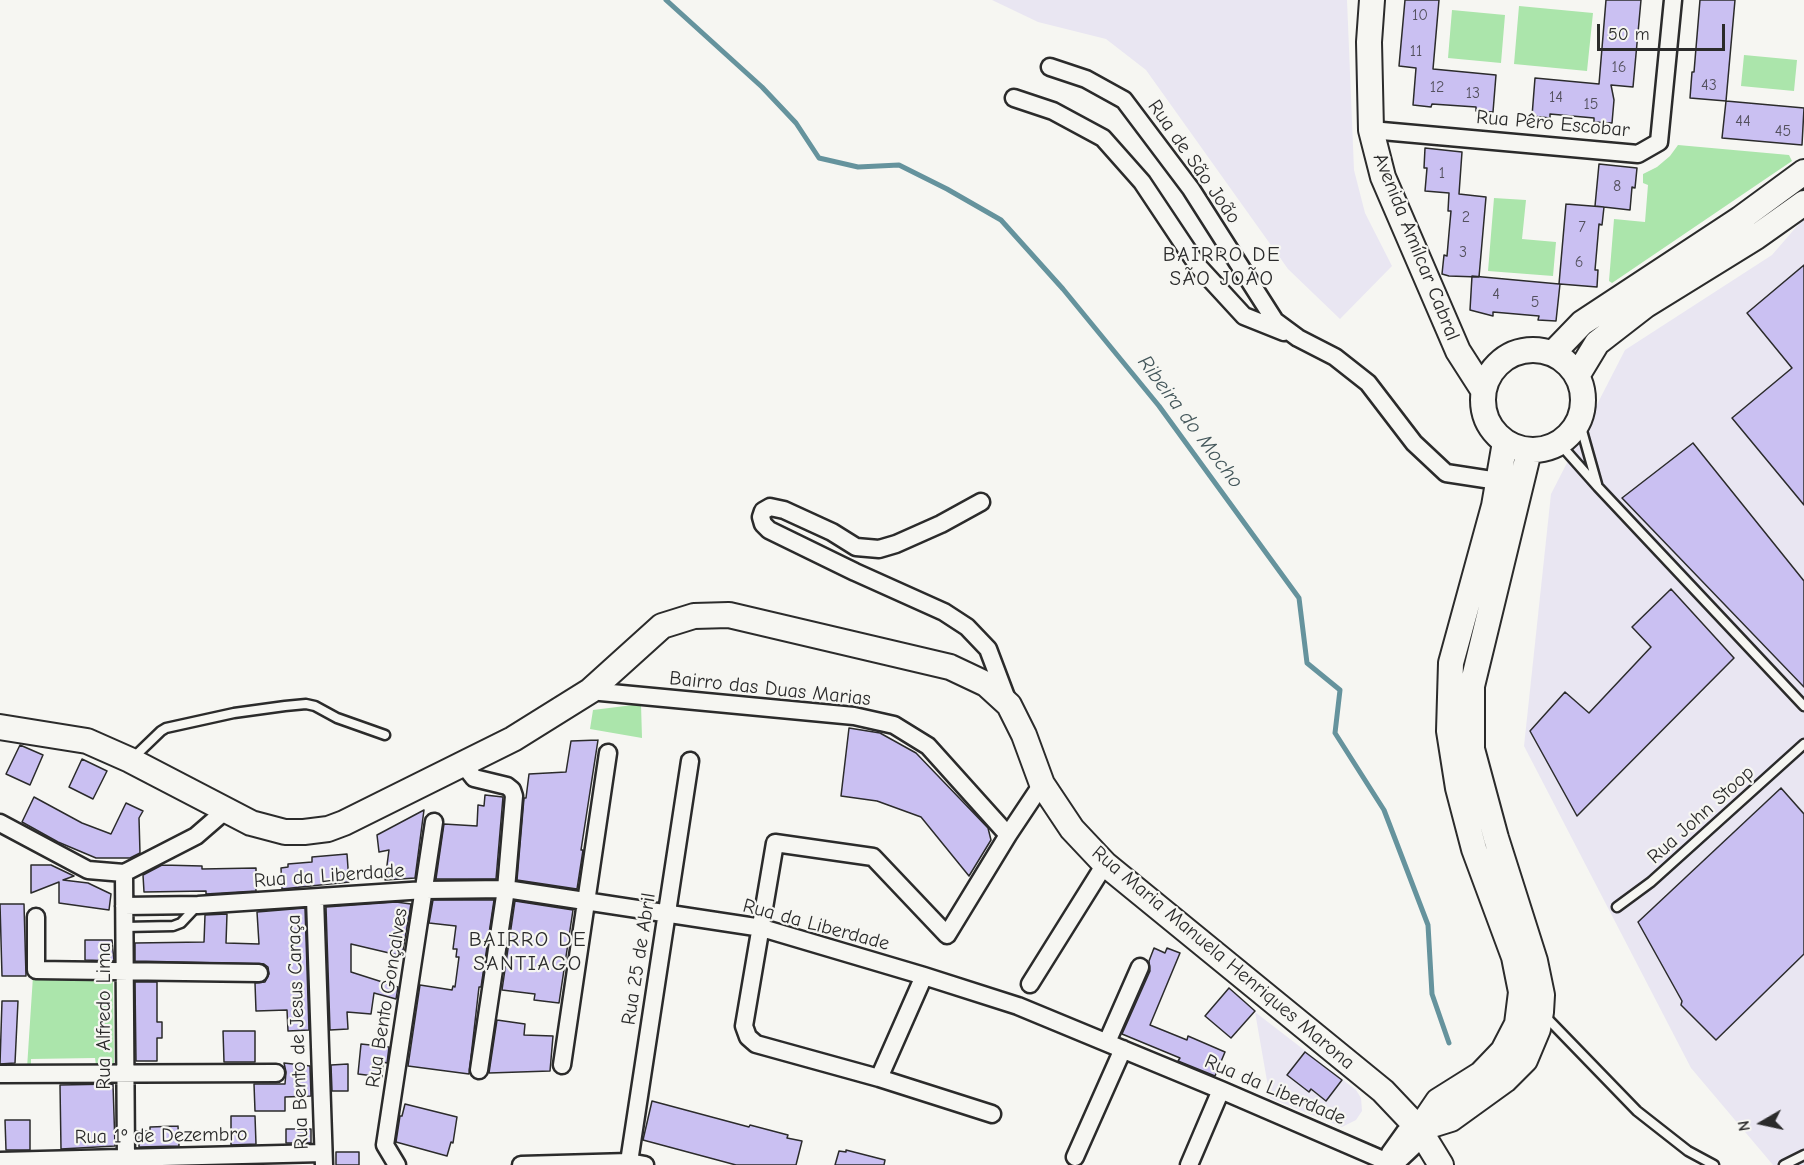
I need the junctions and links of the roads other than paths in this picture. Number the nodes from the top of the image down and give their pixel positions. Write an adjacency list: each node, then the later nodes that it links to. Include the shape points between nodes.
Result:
1 (1372, 0): 5 (street, Avenida Amílcar Cabral)
2 (1672, 0): 5 (street, Rua Pêro Escobar, via 1659,142 1638,153)
3 (1050, 67): 8 (street, Rua de São João, via 1086,79 1124,100 1191,189 1275,321)
4 (1014, 98): 8 (street, via 1053,111 1103,138 1142,182 1198,266 1244,316)
5 (1371, 130): 9 (street, Avenida Amílcar Cabral, via 1383,177)
6 (1804, 172): 10 (street, via 1740,219 1581,323)
7 (1804, 203): 12 (street, via 1646,305 1597,343)
8 (1298, 338): 18 (street, Rua de São João, via 1335,357 1368,382 1414,443 1446,473)
9 (1458, 351): 11 (street, Avenida Amílcar Cabral, via 1483,357); 13 (street, Avenida Amílcar Cabral)
10 (1553, 354): 11 (street, via 1536,349); 12 (street)
11 (1510, 355): 13 (street, via 1490,372)
12 (1577, 376): 14 (street, via 1583,403)
13 (1483, 390): 15 (street, via 1483,410 1491,428)
14 (1579, 420): 16 (street); 19 (lane)
15 (1505, 442): 17 (street); 18 (street)
16 (1559, 443): 17 (street); 19 (lane)
17 (1529, 451): 54 (street, via 1472,686 1472,749 1536,961)
18 (1498, 481): 65 (street, via 1451,663 1449,731 1474,849 1514,957 1520,1002 1517,1024 1503,1051 1481,1074 1438,1101)
19 (1598, 487): 23 (lane)
20 (981, 502): 22 (street, via 941,524 879,549 856,547 784,510 770,507 761,517 769,530 968,627 987,649)
21 (590, 691): 22 (street, Rua Maria Manuela Henriques Marona, via 662,626 694,616 729,615 950,667 986,684); 30 (street, Rua Maria Manuela Henriques Marona); 35 (street, Bairro das Duas Marias, via 854,716 894,725 928,746)
22 (1009, 705): 31 (street, Rua Maria Manuela Henriques Marona)
23 (1804, 706)
24 (0, 727): 28 (street, Rua Maria Manuela Henriques Marona, via 87,741)
25 (385, 735): 28 (lane, via 315,706 285,706 166,728)
26 (1804, 744): 44 (lane, Rua John Stoop, via 1651,882)
27 (608, 753): 41 (street)
28 (130, 760): 32 (street, Rua Maria Manuela Henriques Marona)
29 (690, 761): 45 (street, Rua 25 de Abril)
30 (463, 765): 32 (street, Rua Maria Manuela Henriques Marona, via 328,829 285,832 251,823); 38 (street, via 474,778 512,790)
31 (1042, 784): 35 (street); 36 (street, Rua Maria Manuela Henriques Marona, via 1072,829)
32 (226, 810): 37 (street, via 196,836)
33 (435, 822): 39 (street, Rua Bento Gonçalves)
34 (0, 823): 37 (street, via 88,870)
35 (1008, 835): 48 (street, via 947,934 873,857 775,843)
36 (1105, 864): 53 (street); 65 (street, Rua Maria Manuela Henriques Marona, via 1383,1091)
37 (124, 873): 43 (street, Rua Alfredo Lima)
38 (506, 889): 39 (street, Rua da Liberdade); 41 (street, Rua da Liberdade); 58 (street)
39 (425, 890): 40 (street, Rua da Liberdade); 73 (street, Rua Bento Gonçalves, via 386,1145)
40 (315, 898): 42 (street, Rua da Liberdade); 69 (street, Rua Bento de Jesus Caraça)
41 (586, 902): 45 (street, Rua da Liberdade); 57 (street)
42 (198, 905): 43 (street, Rua da Liberdade); 47 (lane, via 173,926)
43 (124, 906): 47 (street, Rua Alfredo Lima)
44 (1617, 907)
45 (668, 914): 48 (street, Rua da Liberdade); 71 (street, Rua 25 de Abril)
46 (36, 917): 50 (street, via 36,970)
47 (124, 927): 50 (street, Rua Alfredo Lima)
48 (762, 928): 52 (street, Rua da Liberdade); 62 (street, via 744,1026 748,1037 756,1044)
49 (1140, 967): 55 (street)
50 (125, 970): 51 (street); 61 (street, Rua Alfredo Lima)
51 (259, 973)
52 (924, 976): 55 (street, Rua da Liberdade, via 1018,1006); 62 (street)
53 (1030, 984)
54 (1541, 1012): 65 (street, via 1525,1060 1505,1080 1450,1119); 78 (lane, via 1637,1111 1688,1151)
55 (1107, 1042): 56 (street, Rua da Liberdade)
56 (1123, 1049): 63 (street, Rua da Liberdade); 67 (street)
57 (562, 1065)
58 (479, 1070)
59 (276, 1073): 61 (street)
60 (0, 1074): 61 (street)
61 (126, 1074): 68 (street, Rua Alfredo Lima)
62 (879, 1078): 64 (street)
63 (1221, 1090): 72 (street, Rua da Liberdade); 76 (street)
64 (992, 1114)
65 (1419, 1129): 72 (street, via 1416,1144); 77 (street, Rua Maria Manuela Henriques Marona)
66 (1804, 1155): 79 (lane)
67 (1075, 1157)
68 (126, 1159): 69 (street, Rua 1º de Dezembro); 70 (street, Rua 1º de Dezembro)
69 (324, 1159)
70 (0, 1161)
71 (637, 1164): 75 (street)
72 (1390, 1164)
73 (397, 1165)
74 (521, 1165): 75 (street)
75 (534, 1165)
76 (1188, 1165)
77 (1441, 1165)
78 (1714, 1165)
79 (1784, 1165)

